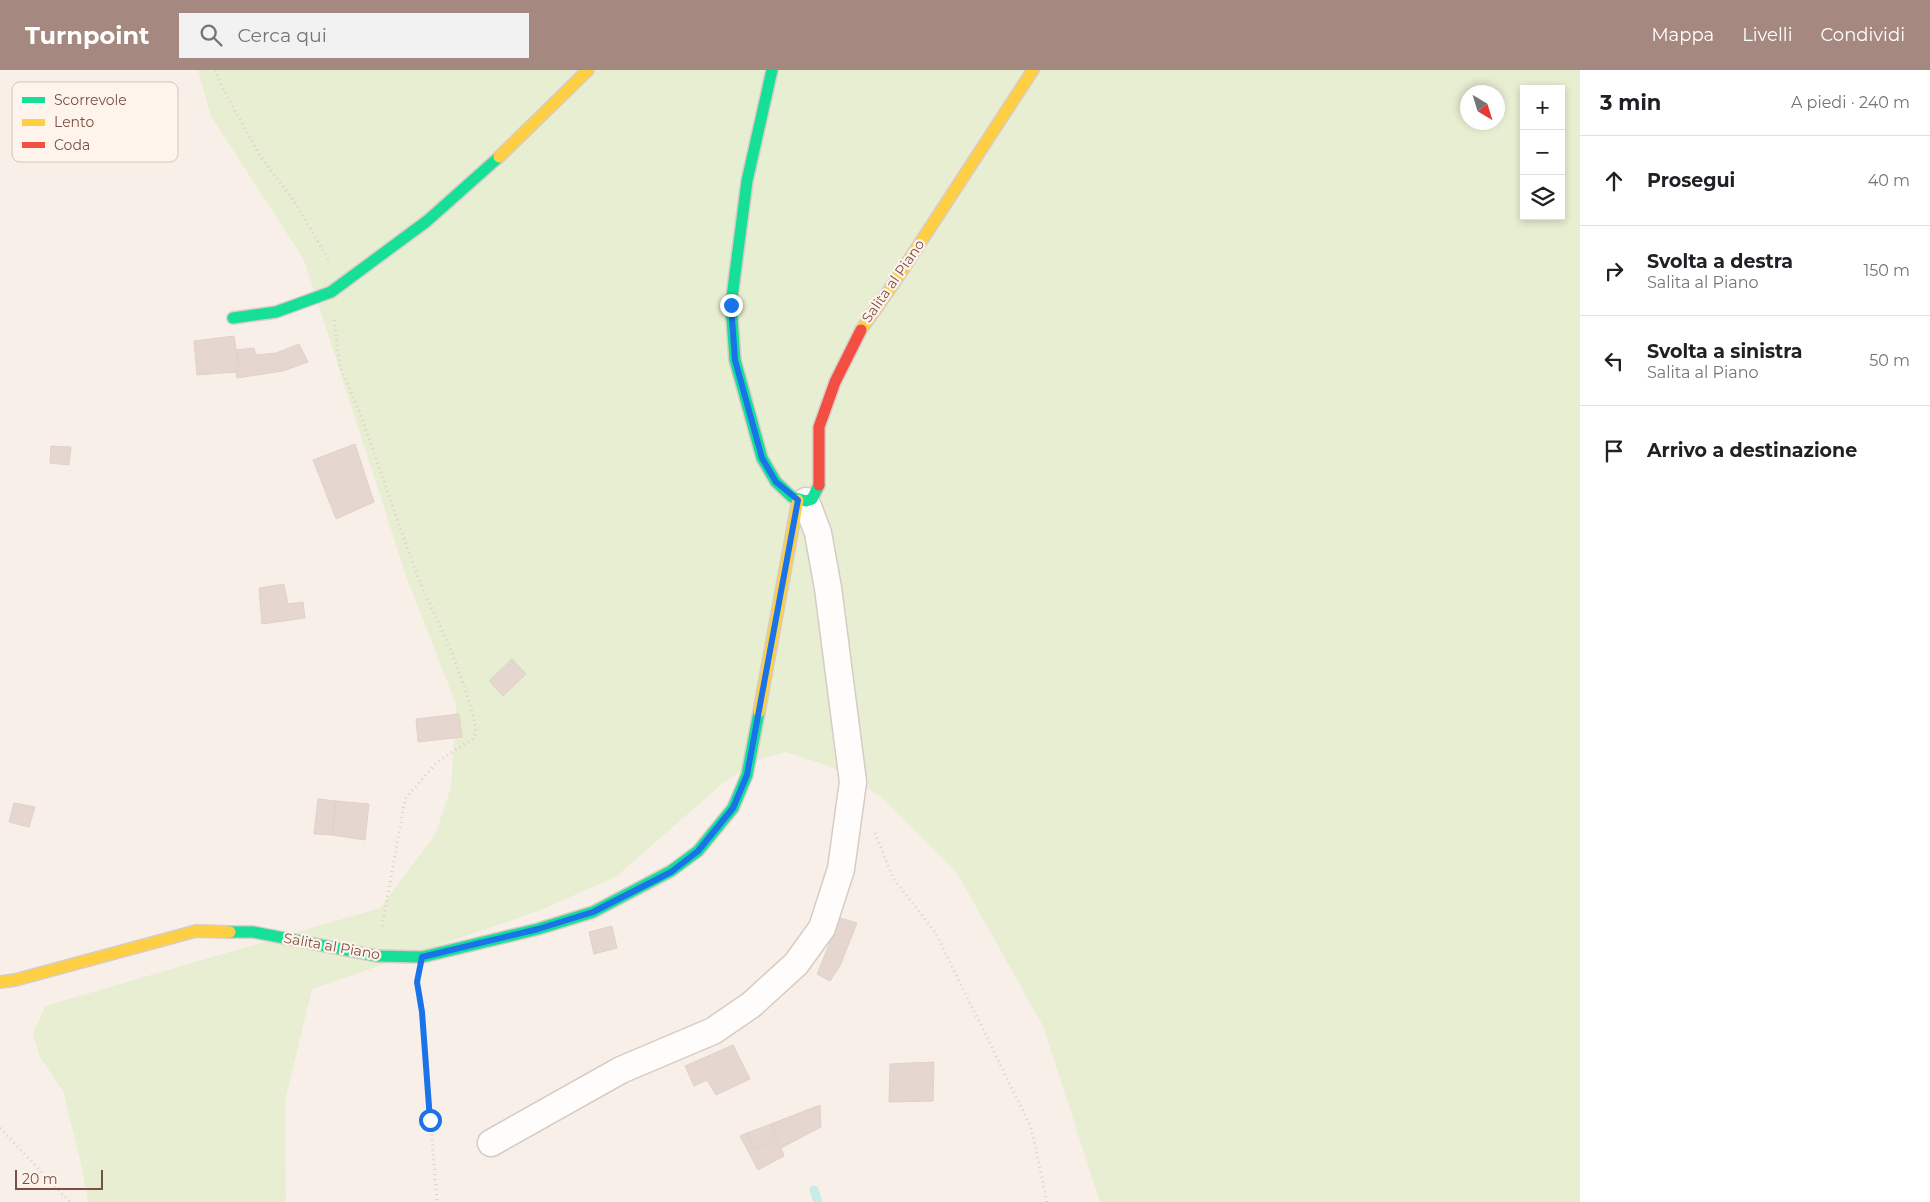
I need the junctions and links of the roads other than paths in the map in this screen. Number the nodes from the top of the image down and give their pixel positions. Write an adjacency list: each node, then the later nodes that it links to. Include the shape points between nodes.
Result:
1 (588, 70): 4 (street, via 515,143 427,222 331,292 276,312)
2 (772, 70): 5 (street, via 747,181 731,305 735,360 762,458 776,482)
3 (1033, 70): 5 (street, Salita al Piano, via 862,327 834,382 819,427 820,484 812,499)
4 (232, 318)
5 (802, 501): 6 (street, Salita al Piano, via 747,775 733,808 698,851 671,872 593,912 422,957 377,956 253,932 196,931); 7 (street, via 818,533 828,588 853,782 841,869 822,928 796,964 751,1006 713,1031 621,1070)
6 (0, 982)
7 (491, 1143)

